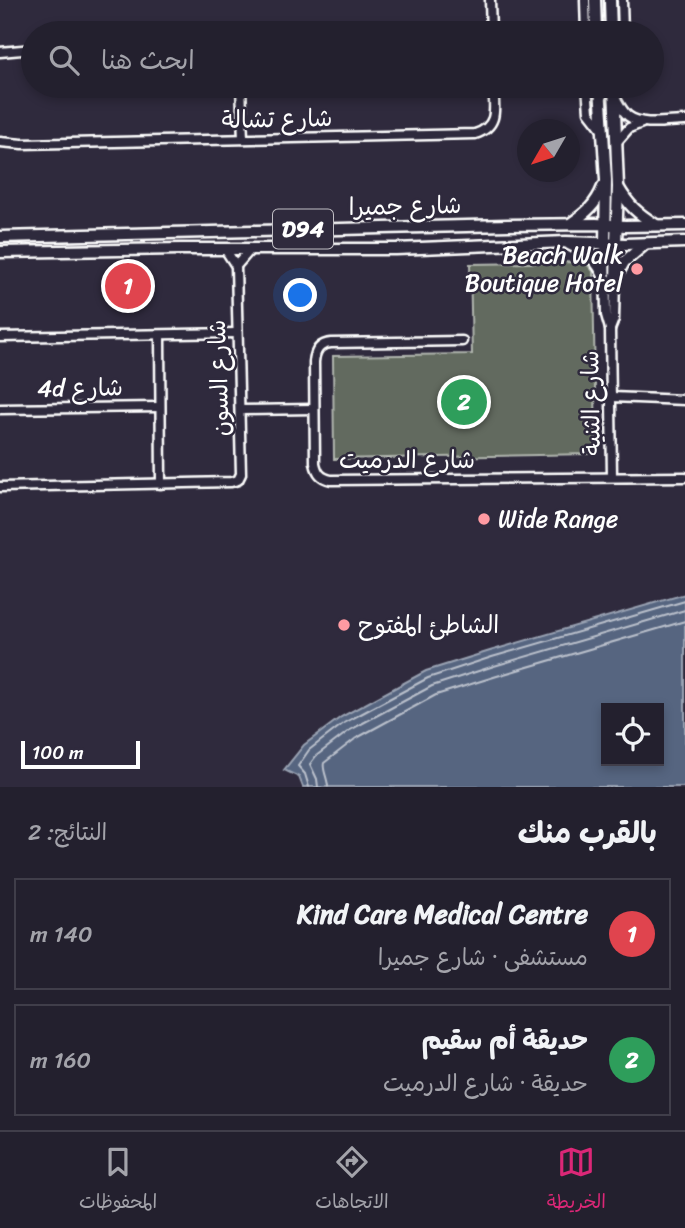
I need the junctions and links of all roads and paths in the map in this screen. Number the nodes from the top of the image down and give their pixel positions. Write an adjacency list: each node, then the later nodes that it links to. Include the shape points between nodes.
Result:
1 (490, 0): 6 (street)
2 (585, 0): 7 (street)
3 (595, 0): 8 (main road)
4 (610, 0): 9 (main road)
5 (622, 0): 10 (street)
6 (491, 21)
7 (586, 21)
8 (596, 21)
9 (611, 21)
10 (623, 21)
11 (0, 49): 12 (street)
12 (21, 50)
13 (241, 98): 22 (street)
14 (494, 98): 22 (street, شارع تشالة, via 492,122 475,134)
15 (588, 98): 21 (street, via 589,111)
16 (601, 98): 21 (main road, شارع الثنية)
17 (614, 98): 23 (main road, شارع الثنية)
18 (618, 98): 20 (street, via 626,114)
19 (685, 121): 20 (street)
20 (645, 122): 23 (street, via 629,128)
21 (603, 130): 25 (main road, شارع الثنية)
22 (243, 139): 24 (street, شارع تشالة)
23 (616, 143): 26 (main road, شارع الثنية)
24 (0, 145)
25 (606, 180): 27 (main road, via 593,205); 28 (main road, شارع الثنية)
26 (618, 187): 28 (main road, شارع الثنية); 29 (main road, via 633,209)
27 (569, 224): 28 (main road, شارع جميرا / D94); 31 (main road, شارع جميرا / D94)
28 (611, 225): 29 (main road, شارع جميرا / D94); 33 (main road, شارع الثنية)
29 (657, 225): 30 (main road, شارع جميرا / D94)
30 (685, 225)
31 (1, 236)
32 (566, 242): 33 (main road, شارع جميرا / D94); 37 (main road, شارع جميرا / D94); 40 (main road, via 591,256)
33 (610, 243): 35 (main road, شارع جميرا / D94); 40 (street, شارع الثنية)
34 (685, 243): 35 (main road, شارع جميرا / D94)
35 (645, 244): 40 (main road)
36 (225, 249): 37 (main road, شارع جميرا / D94); 38 (main road, شارع جميرا / D94); 39 (street)
37 (250, 250): 39 (street)
38 (0, 252)
39 (236, 266): 41 (street, شارع السون)
40 (610, 279): 45 (street, شارع الثنية)
41 (237, 333): 42 (street); 50 (street, شارع السون)
42 (160, 335): 43 (street); 47 (street)
43 (0, 337)
44 (462, 341): 49 (street, شارع الدرميت, via 323,345 314,356)
45 (612, 397): 46 (street); 51 (street, شارع الثنية)
46 (685, 400)
47 (160, 407): 48 (street, 4d شارع); 53 (street)
48 (0, 409)
49 (314, 409): 50 (street); 51 (street, شارع الدرميت, via 316,469 327,479)
50 (240, 411): 53 (street, شارع السون, via 238,480)
51 (612, 477): 52 (street, شارع الدرميت)
52 (685, 477)
53 (161, 484): 54 (street)
54 (0, 487)

